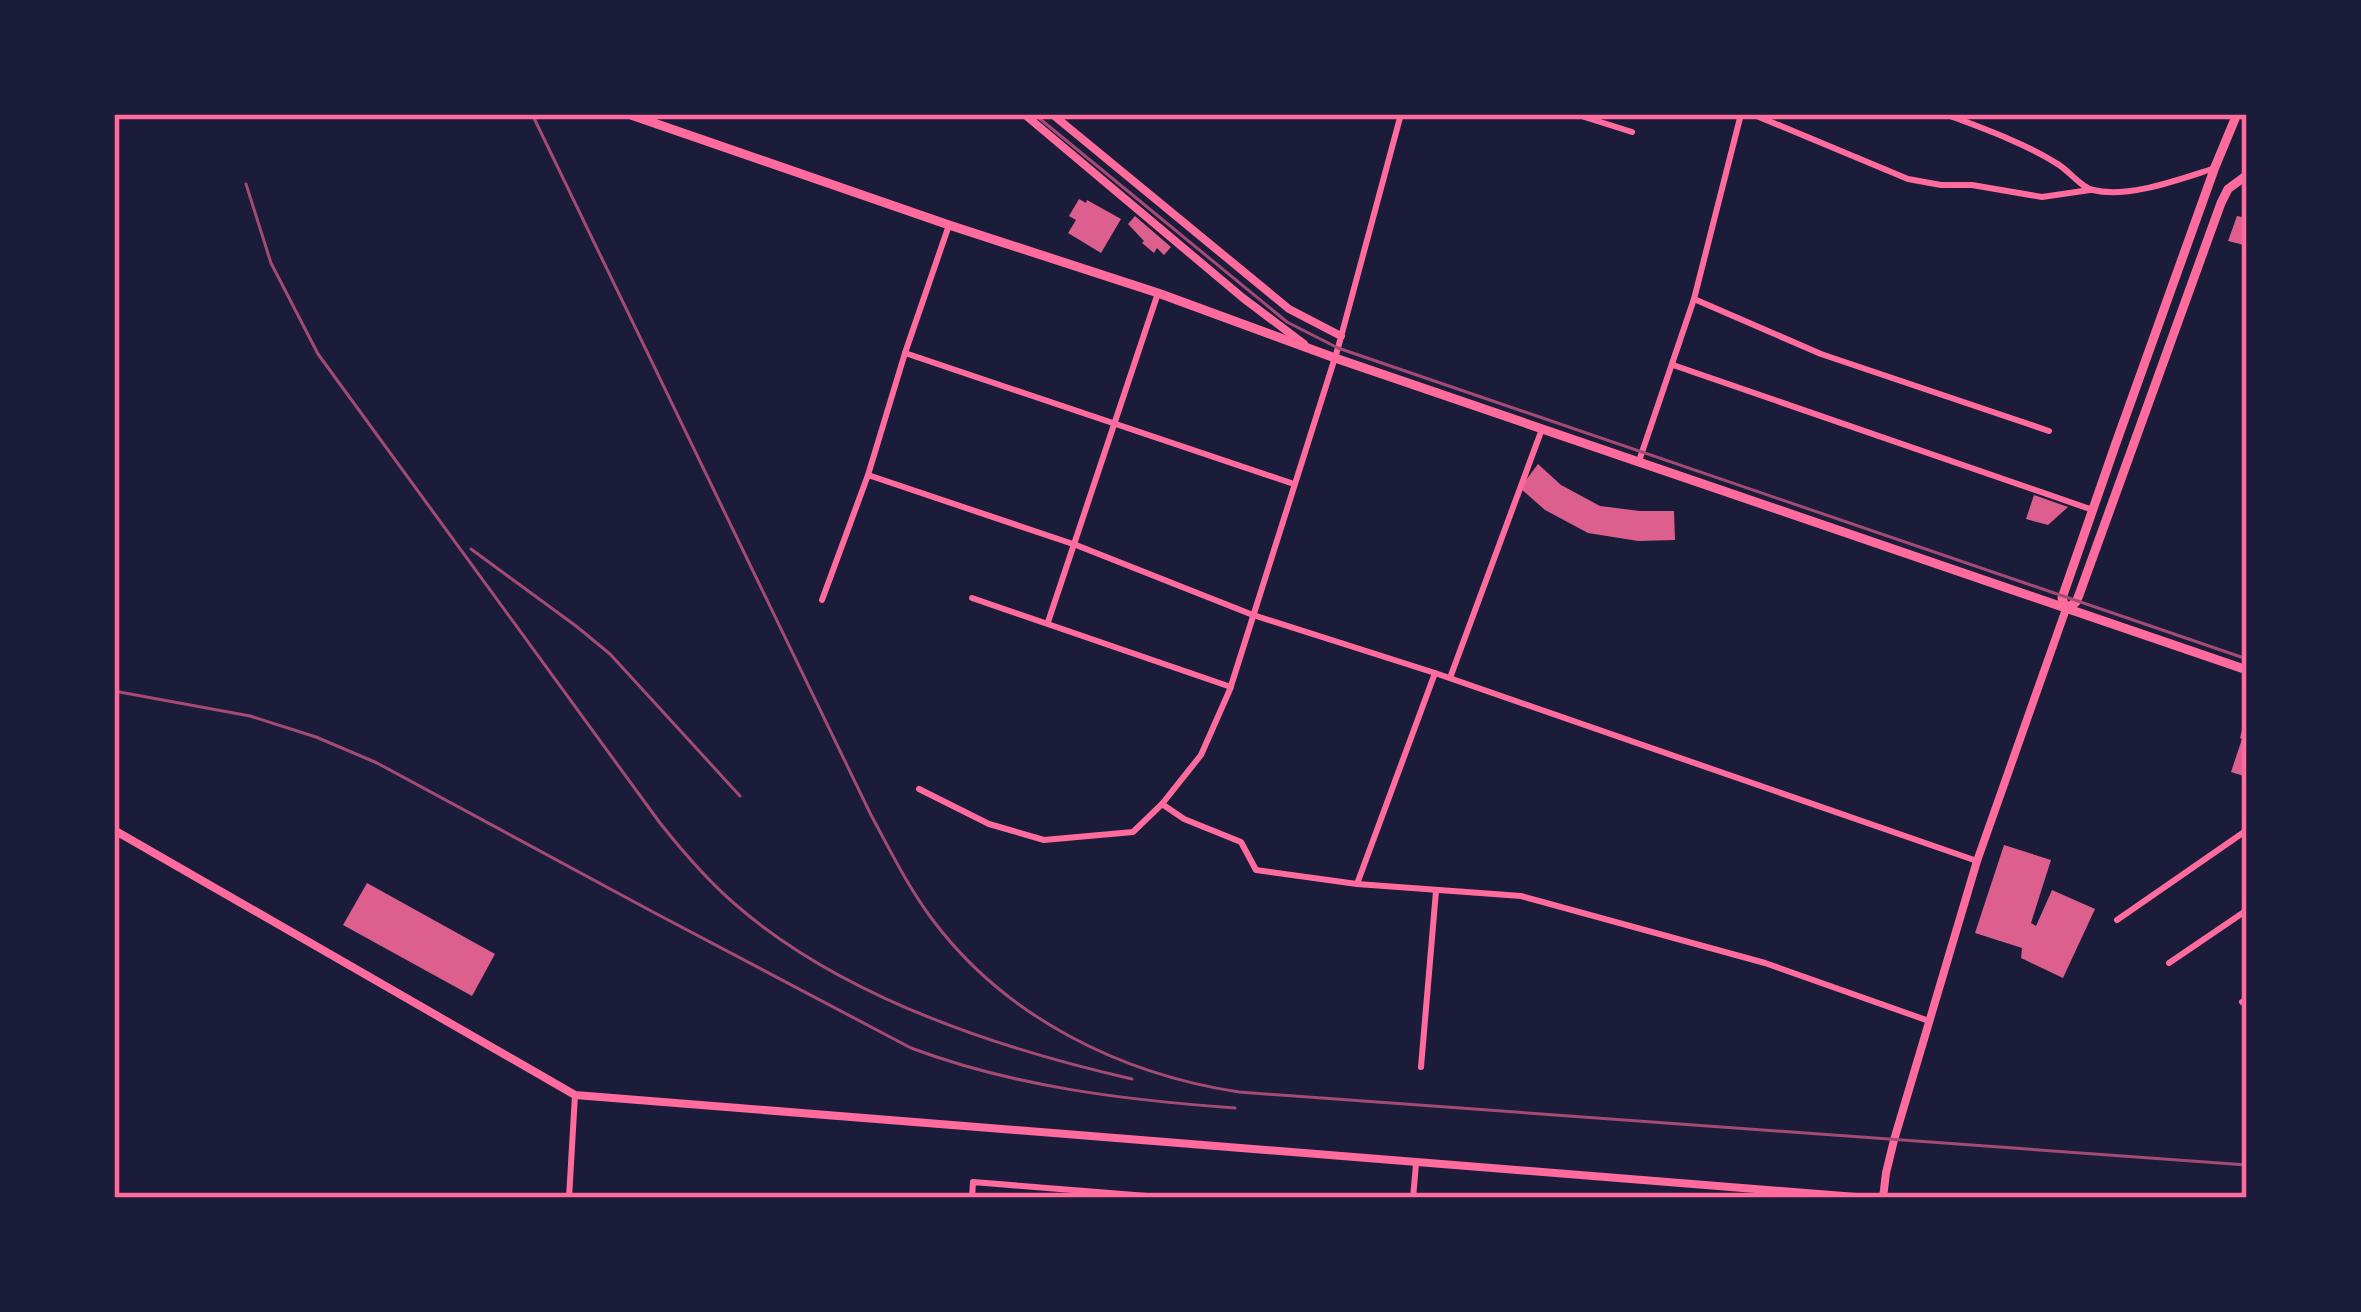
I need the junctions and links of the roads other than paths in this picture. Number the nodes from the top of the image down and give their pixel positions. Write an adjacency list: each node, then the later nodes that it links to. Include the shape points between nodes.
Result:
1 (628, 114): 14 (main road)
2 (1024, 114): 18 (street)
3 (1052, 114): 17 (street, via 1289,309)
4 (1401, 114): 17 (street)
5 (1575, 114): 10 (street)
6 (1741, 114): 16 (street)
7 (1752, 114): 13 (street, via 1908,179 2042,197)
8 (1945, 114): 13 (street, via 2058,164)
9 (2237, 114): 11 (main road)
10 (1632, 132)
11 (2215, 167): 13 (street, via 2146,187); 28 (main road)
12 (2247, 175): 32 (main road, via 2221,202)
13 (2090, 190)
14 (949, 225): 15 (main road); 19 (street)
15 (1158, 293): 18 (main road); 22 (street)
16 (1694, 299): 21 (street); 24 (street, via 1821,354)
17 (1341, 336): 20 (street)
18 (1310, 349): 20 (main road)
19 (905, 353): 22 (street); 26 (street)
20 (1335, 358): 23 (main road); 27 (street)
21 (1673, 365): 25 (street); 28 (street)
22 (1116, 424): 27 (street); 29 (street)
23 (1542, 429): 25 (main road); 37 (street)
24 (2049, 431)
25 (1639, 463): 32 (main road)
26 (868, 475): 29 (street); 31 (street)
27 (1294, 484): 33 (street)
28 (2093, 510): 32 (main road, via 2062,598)
29 (1076, 545): 33 (street); 34 (street)
30 (972, 598): 34 (street)
31 (822, 600)
32 (2071, 606): 35 (main road); 43 (street)
33 (1253, 615): 36 (street); 38 (street)
34 (1048, 622): 38 (street)
35 (2247, 670)
36 (1436, 673): 37 (street); 44 (street)
37 (1450, 678): 43 (street)
38 (1231, 687): 40 (street, via 1201,755)
39 (919, 789): 40 (street, via 1044,840 1132,832)
40 (1162, 804): 44 (street, via 1241,842 1256,871)
41 (114, 830): 51 (street)
42 (2247, 830): 47 (street)
43 (1977, 861): 49 (street)
44 (1357, 884): 45 (street)
45 (1436, 891): 49 (street, via 1521,896 1765,963); 50 (street)
46 (2247, 910): 48 (street)
47 (2117, 920)
48 (2169, 963)
49 (1929, 1021): 58 (street)
50 (1421, 1067)
51 (574, 1095): 52 (street); 53 (street)
52 (1416, 1164): 56 (street); 57 (street)
53 (569, 1198)
54 (972, 1198): 55 (street, via 973,1182)
55 (1172, 1198)
56 (1413, 1198)
57 (1869, 1198)
58 (1883, 1198)

